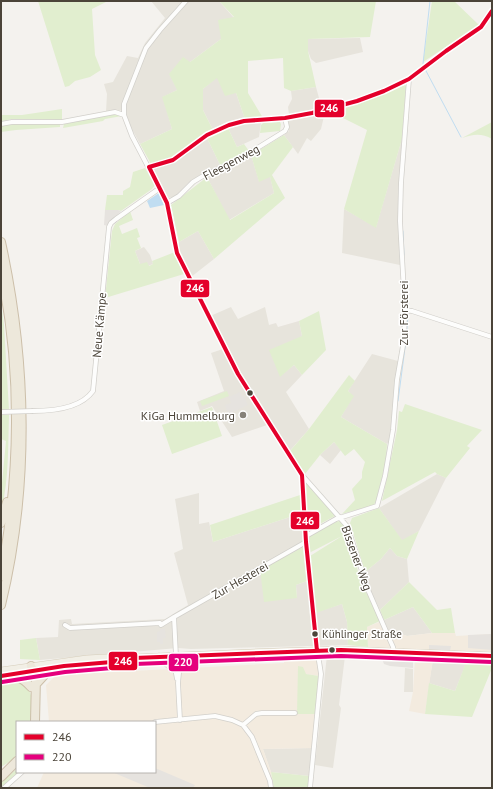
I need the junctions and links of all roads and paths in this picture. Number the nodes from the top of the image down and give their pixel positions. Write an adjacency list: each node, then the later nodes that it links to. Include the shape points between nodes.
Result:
1 (186, 1): 4 (street, via 146,48)
2 (492, 11): 3 (street, via 481,27)
3 (409, 79): 7 (street, via 357,101); 14 (street, Zur Försterei, via 400,221)
4 (124, 107): 5 (street); 6 (street)
5 (115, 112): 6 (street); 8 (street, via 62,122)
6 (124, 116): 9 (street)
7 (285, 118): 9 (street, via 244,121 230,125 207,135 173,160); 11 (street, Fleegenweg, via 285,131 238,160 193,182)
8 (1, 124)
9 (149, 167): 10 (street)
10 (160, 188): 11 (street); 16 (street, Neue Kämpe, bridge, via 116,219 109,228 93,391 78,403 52,410)
11 (167, 204): 17 (street, via 178,252 238,374)
12 (1, 242): 26 (highway, via 17,335 21,384 21,442 16,518)
13 (1, 270): 18 (highway, via 14,373)
14 (405, 310): 15 (street); 19 (street, Zur Försterei, via 393,430 383,484 377,506)
15 (492, 337)
16 (1, 412)
17 (302, 475): 20 (street, Bissener Weg); 23 (street)
18 (13, 486): 21 (highway); 25 (highway)
19 (351, 514): 20 (street, Zur Försterei); 22 (street)
20 (341, 517): 22 (street, Bissener Weg); 23 (street)
21 (1, 523)
22 (347, 526): 30 (street, Bissener Weg, via 369,592)
23 (306, 536): 24 (street)
24 (306, 542): 27 (street, Zur Hesterei); 29 (street)
25 (1, 576)
26 (1, 605)
27 (174, 617): 28 (street, Zur Hesterei, via 162,625 160,623 70,628); 31 (street)
28 (65, 625)
29 (317, 651): 30 (main road); 31 (main road); 54 (street, via 321,674)
30 (394, 652): 32 (main road)
31 (176, 656): 33 (main road); 37 (street); 40 (street, via 180,664)
32 (492, 656)
33 (159, 657): 34 (main road); 37 (main road)
34 (134, 658): 35 (main road); 36 (main road, via 123,656 87,659)
35 (64, 666): 36 (main road); 41 (highway, via 47,672)
36 (31, 668): 38 (main road); 39 (main road); 41 (highway)
37 (174, 669): 40 (street)
38 (1, 671)
39 (1, 677): 41 (highway, via 20,678)
40 (178, 683): 43 (street)
41 (34, 686): 44 (highway)
42 (295, 713): 46 (street, via 256,714)
43 (180, 720): 45 (street); 46 (street, via 215,716)
44 (35, 721)
45 (156, 722)
46 (243, 725): 53 (street, via 252,737)
47 (16, 762): 49 (highway)
48 (16, 762): 51 (highway)
49 (1, 772)
50 (21, 773): 52 (street)
51 (1, 776)
52 (4, 788)
53 (271, 788)
54 (310, 788)

